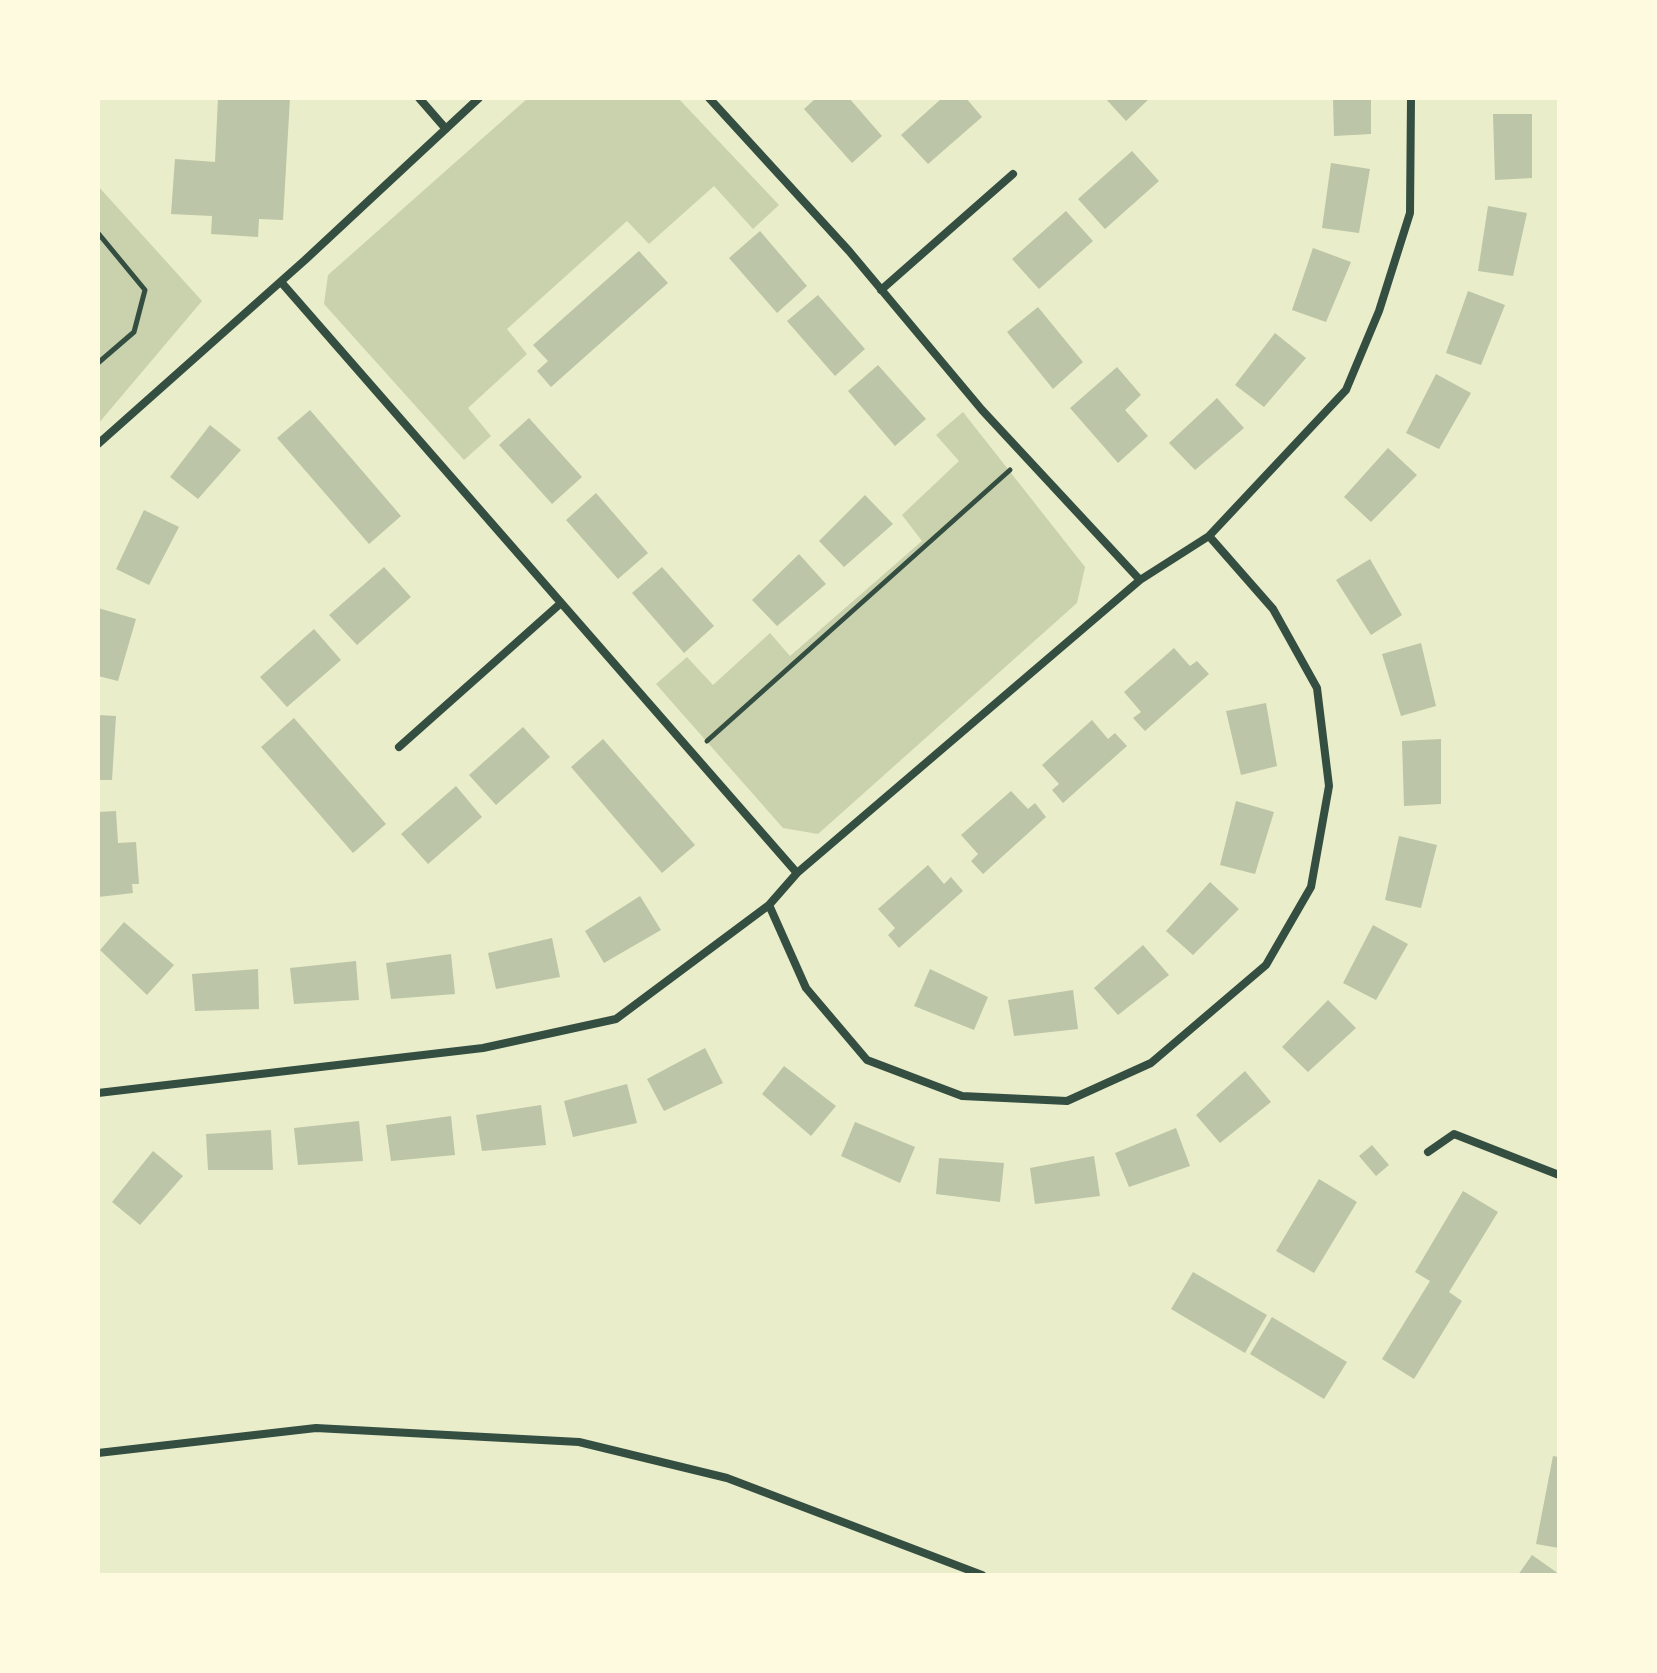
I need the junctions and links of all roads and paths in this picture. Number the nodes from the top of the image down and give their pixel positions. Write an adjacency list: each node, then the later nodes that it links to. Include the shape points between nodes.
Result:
1 (419, 98): 5 (street)
2 (479, 98): 5 (street)
3 (709, 98): 9 (street)
4 (1411, 98): 13 (street, via 1410,213 1379,311 1346,390)
5 (446, 129): 8 (street)
6 (1013, 174): 9 (street)
7 (98, 233): 10 (path, via 145,290 134,332)
8 (281, 282): 11 (street); 15 (street)
9 (881, 290): 12 (street)
10 (98, 363)
11 (98, 444)
12 (1025, 456): 14 (street); 16 (path)
13 (1209, 536): 14 (street); 19 (street, via 1273,609 1317,688 1329,786 1311,887 1266,965 1151,1063 1067,1101 962,1096 867,1060 806,988)
14 (1140, 580): 18 (street)
15 (561, 603): 17 (street); 18 (street)
16 (712, 736)
17 (399, 747)
18 (797, 873): 19 (street)
19 (769, 905): 20 (street, via 616,1019 483,1048)
20 (98, 1093)
21 (1428, 1152): 22 (street, via 1454,1134)
22 (1559, 1175)
23 (98, 1453): 24 (street, via 316,1428 579,1442 727,1478)
24 (982, 1575)

